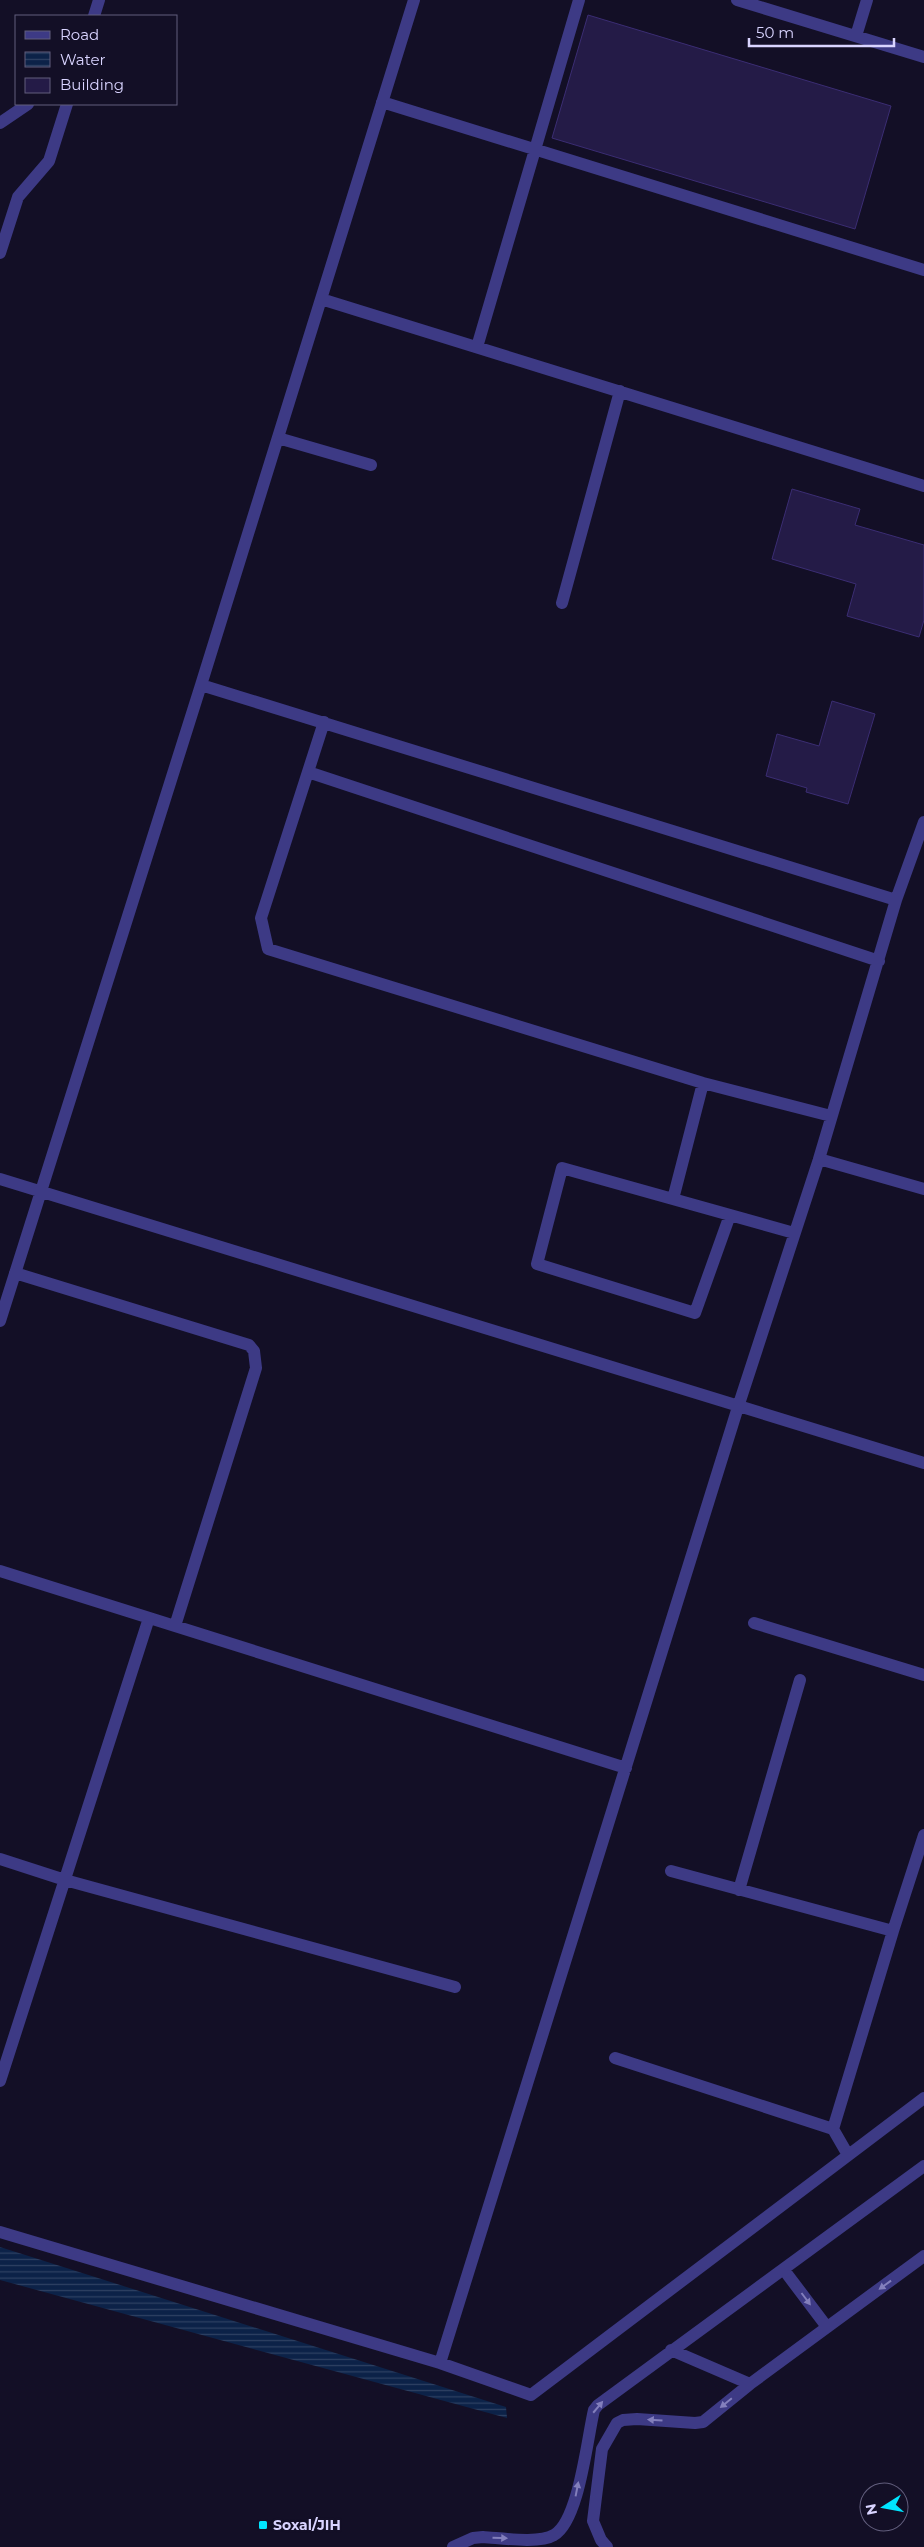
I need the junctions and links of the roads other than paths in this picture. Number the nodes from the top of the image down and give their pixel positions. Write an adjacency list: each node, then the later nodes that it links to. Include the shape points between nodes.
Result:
1 (99, 0): 6 (lane)
2 (414, 0): 9 (lane)
3 (579, 0): 13 (lane)
4 (738, 0): 7 (lane)
5 (867, 0): 7 (lane)
6 (94, 15)
7 (856, 36): 8 (lane)
8 (924, 57)
9 (382, 102): 13 (lane); 16 (lane)
10 (27, 105): 12 (lane)
11 (67, 105): 14 (lane, via 49,161 18,197)
12 (0, 123)
13 (536, 148): 15 (lane); 17 (lane)
14 (0, 253)
15 (924, 270)
16 (321, 299): 17 (lane); 19 (lane)
17 (477, 347): 18 (lane)
18 (620, 391): 21 (lane); 22 (lane)
19 (278, 438): 20 (lane); 23 (lane)
20 (371, 464)
21 (924, 486)
22 (562, 603)
23 (201, 685): 24 (lane); 34 (lane)
24 (324, 722): 25 (lane); 27 (lane)
25 (308, 772): 28 (lane); 29 (lane, via 261,918 268,949)
26 (923, 827): 27 (lane)
27 (896, 900): 28 (lane)
28 (879, 961): 30 (lane)
29 (703, 1083): 30 (lane); 35 (lane)
30 (831, 1116): 31 (lane)
31 (818, 1160): 33 (lane); 37 (lane)
32 (0, 1178): 34 (lane)
33 (924, 1189)
34 (41, 1191): 38 (lane); 40 (lane)
35 (673, 1199): 36 (lane); 36 (lane, via 562,1168 537,1264 695,1313)
36 (730, 1215): 37 (lane)
37 (794, 1232): 40 (lane)
38 (15, 1273): 39 (lane); 45 (lane, via 250,1345 254,1351 256,1368)
39 (0, 1321)
40 (738, 1407): 41 (lane); 48 (lane)
41 (924, 1463)
42 (0, 1571): 43 (lane)
43 (149, 1618): 45 (lane); 52 (lane)
44 (754, 1624): 46 (lane)
45 (175, 1626): 48 (lane)
46 (924, 1676)
47 (800, 1680): 53 (lane)
48 (626, 1768): 67 (lane)
49 (924, 1835): 54 (lane)
50 (0, 1860): 52 (lane)
51 (671, 1871): 53 (lane)
52 (65, 1880): 55 (lane); 57 (lane)
53 (740, 1890): 54 (lane)
54 (893, 1931): 59 (lane)
55 (454, 1987)
56 (615, 2058): 59 (lane)
57 (0, 2081)
58 (924, 2098): 60 (lane)
59 (833, 2129): 60 (lane)
60 (848, 2155): 67 (lane, via 531,2395)
61 (923, 2170): 64 (lane)
62 (0, 2232): 67 (lane)
63 (924, 2256): 65 (lane, one-way to 65)
64 (784, 2270): 65 (lane, one-way to 65); 66 (lane)
65 (827, 2327): 68 (lane)
66 (672, 2350): 68 (lane); 69 (lane, one-way to 66, via 483,2537 541,2539 554,2535 566,2525 574,2508 594,2410)
67 (440, 2363)
68 (750, 2384): 70 (lane, one-way to 70, via 703,2422 637,2419 617,2423 602,2449 593,2521)
69 (453, 2547)
70 (606, 2547)

